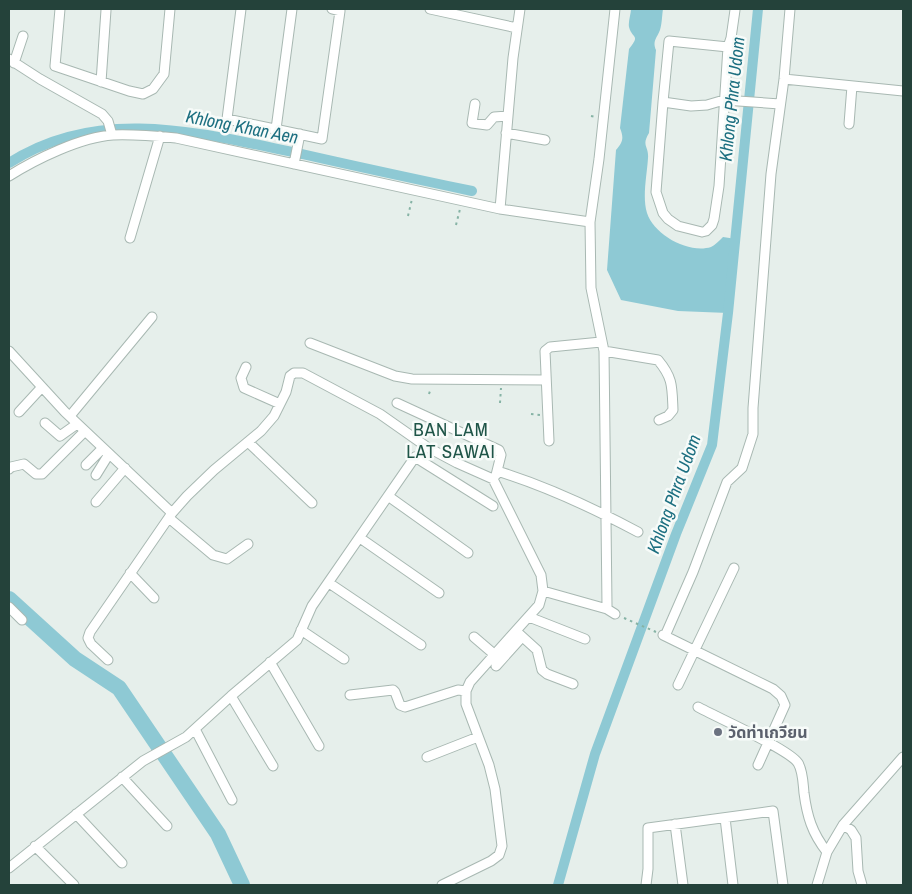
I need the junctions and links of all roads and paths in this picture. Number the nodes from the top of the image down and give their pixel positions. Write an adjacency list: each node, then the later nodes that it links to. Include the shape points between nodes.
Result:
1 (60, 9): 17 (street, via 55,66)
2 (170, 9): 17 (street, via 161,81 143,94)
3 (241, 9): 27 (street, via 227,119)
4 (292, 9): 27 (street)
5 (332, 9): 29 (street, via 340,10 322,139)
6 (430, 9): 12 (street)
7 (520, 9): 12 (street)
8 (615, 9): 38 (street)
9 (790, 9): 16 (street)
10 (106, 10): 17 (street)
11 (735, 10): 14 (street)
12 (517, 28): 24 (street)
13 (23, 36): 15 (street)
14 (728, 47): 20 (street); 21 (street, via 669,41)
15 (11, 61): 26 (street, via 102,114)
16 (784, 79): 18 (street); 23 (street)
17 (102, 82)
18 (852, 86): 19 (street); 25 (street)
19 (903, 91)
20 (727, 100): 21 (street, via 691,106); 21 (street, via 714,219 702,232 668,220 660,206 656,192); 23 (street)
21 (662, 102)
22 (474, 104): 24 (street, via 472,123 486,125 494,116)
23 (780, 104): 89 (street, via 771,174 752,408 753,434 742,468 727,482 693,572)
24 (508, 116): 28 (street)
25 (849, 124)
26 (110, 129): 30 (street); 33 (street, via 37,159)
27 (276, 129): 29 (street)
28 (506, 133): 31 (street); 36 (street)
29 (300, 134): 32 (street)
30 (160, 136): 32 (street); 40 (street)
31 (545, 140)
32 (294, 164): 34 (street)
33 (9, 176)
34 (414, 190): 35 (street); 37 (path)
35 (462, 200): 36 (street); 39 (path)
36 (500, 209): 38 (street)
37 (408, 216)
38 (590, 222): 43 (street, via 591,288)
39 (456, 225)
40 (130, 238)
41 (152, 317): 53 (street)
42 (310, 342): 47 (street, via 395,376)
43 (602, 346): 46 (street, via 547,348 544,352); 54 (street, via 658,360 666,369 671,381 673,410); 70 (street)
44 (9, 351): 48 (street)
45 (246, 367): 51 (street, via 241,378 244,388)
46 (546, 380): 47 (street); 58 (street)
47 (501, 381): 49 (path)
48 (42, 387): 52 (street); 53 (street)
49 (500, 402)
50 (396, 403): 65 (street, via 499,450 501,455)
51 (280, 404): 59 (street, via 274,416); 65 (street, via 290,376 294,372 304,373 380,414 427,447 457,463)
52 (18, 412)
53 (70, 416): 56 (street)
54 (659, 420)
55 (45, 423): 56 (street, via 60,436)
56 (78, 424): 57 (street)
57 (85, 431): 60 (street); 63 (street, via 42,474 36,474 24,464)
58 (549, 441)
59 (248, 442): 68 (street); 71 (street, via 186,496)
60 (106, 451): 61 (street); 62 (street); 64 (street)
61 (86, 465)
62 (124, 468): 67 (street); 71 (street)
63 (9, 470)
64 (96, 474)
65 (495, 475): 70 (street, via 517,477); 79 (street, via 541,575)
66 (388, 496): 69 (street, via 415,457); 73 (street); 75 (street)
67 (96, 502)
68 (312, 503)
69 (493, 506)
70 (605, 514): 72 (street); 83 (street)
71 (170, 515): 74 (street, via 220,558 227,559); 77 (street)
72 (638, 532)
73 (360, 538): 78 (street); 80 (street)
74 (248, 544)
75 (468, 553)
76 (734, 568): 93 (street)
77 (130, 573): 81 (street); 96 (street, via 88,638)
78 (329, 583): 87 (street, via 312,606); 92 (street)
79 (543, 592): 83 (street); 85 (street, via 539,605)
80 (439, 593)
81 (154, 598)
82 (9, 607): 86 (street)
83 (607, 609): 84 (street)
84 (616, 614): 89 (path)
85 (529, 617): 88 (street); 91 (street)
86 (22, 620)
87 (301, 630): 95 (street); 97 (street, via 297,640)
88 (519, 634): 94 (street); 98 (street); 99 (street, via 537,650 542,670)
89 (664, 635): 93 (street)
90 (474, 637): 94 (street)
91 (585, 640)
92 (421, 645)
93 (694, 650): 100 (street); 107 (street, via 781,696 785,705)
94 (495, 655): 101 (street, via 470,682)
95 (344, 659)
96 (108, 660)
97 (270, 662): 103 (street); 108 (street)
98 (496, 666)
99 (573, 684)
100 (678, 685)
101 (466, 691): 102 (street, via 458,690 405,707 400,705 393,690); 106 (street, via 466,704)
102 (350, 695)
103 (231, 696): 105 (street); 112 (street)
104 (698, 707): 107 (street)
105 (195, 729): 113 (street); 114 (street)
106 (478, 737): 109 (street); 125 (street, via 495,789 502,846 499,855 491,861)
107 (769, 743): 111 (street); 121 (street, via 798,763 812,830)
108 (319, 746)
109 (427, 757)
110 (903, 757): 118 (street)
111 (758, 765)
112 (273, 766)
113 (122, 777): 115 (street); 119 (street)
114 (232, 800)
115 (76, 814): 120 (street); 122 (street)
116 (725, 818): 117 (street); 128 (street); 129 (street, via 773,811)
117 (676, 824): 126 (street, via 648,828); 127 (street)
118 (843, 825): 121 (street); 131 (street, via 856,838)
119 (168, 826)
120 (35, 846): 123 (street); 124 (street)
121 (827, 852): 130 (street)
122 (122, 862)
123 (9, 868)
124 (74, 885)
125 (442, 885)
126 (646, 885)
127 (683, 885)
128 (733, 885)
129 (783, 885)
130 (817, 885)
131 (862, 885)

